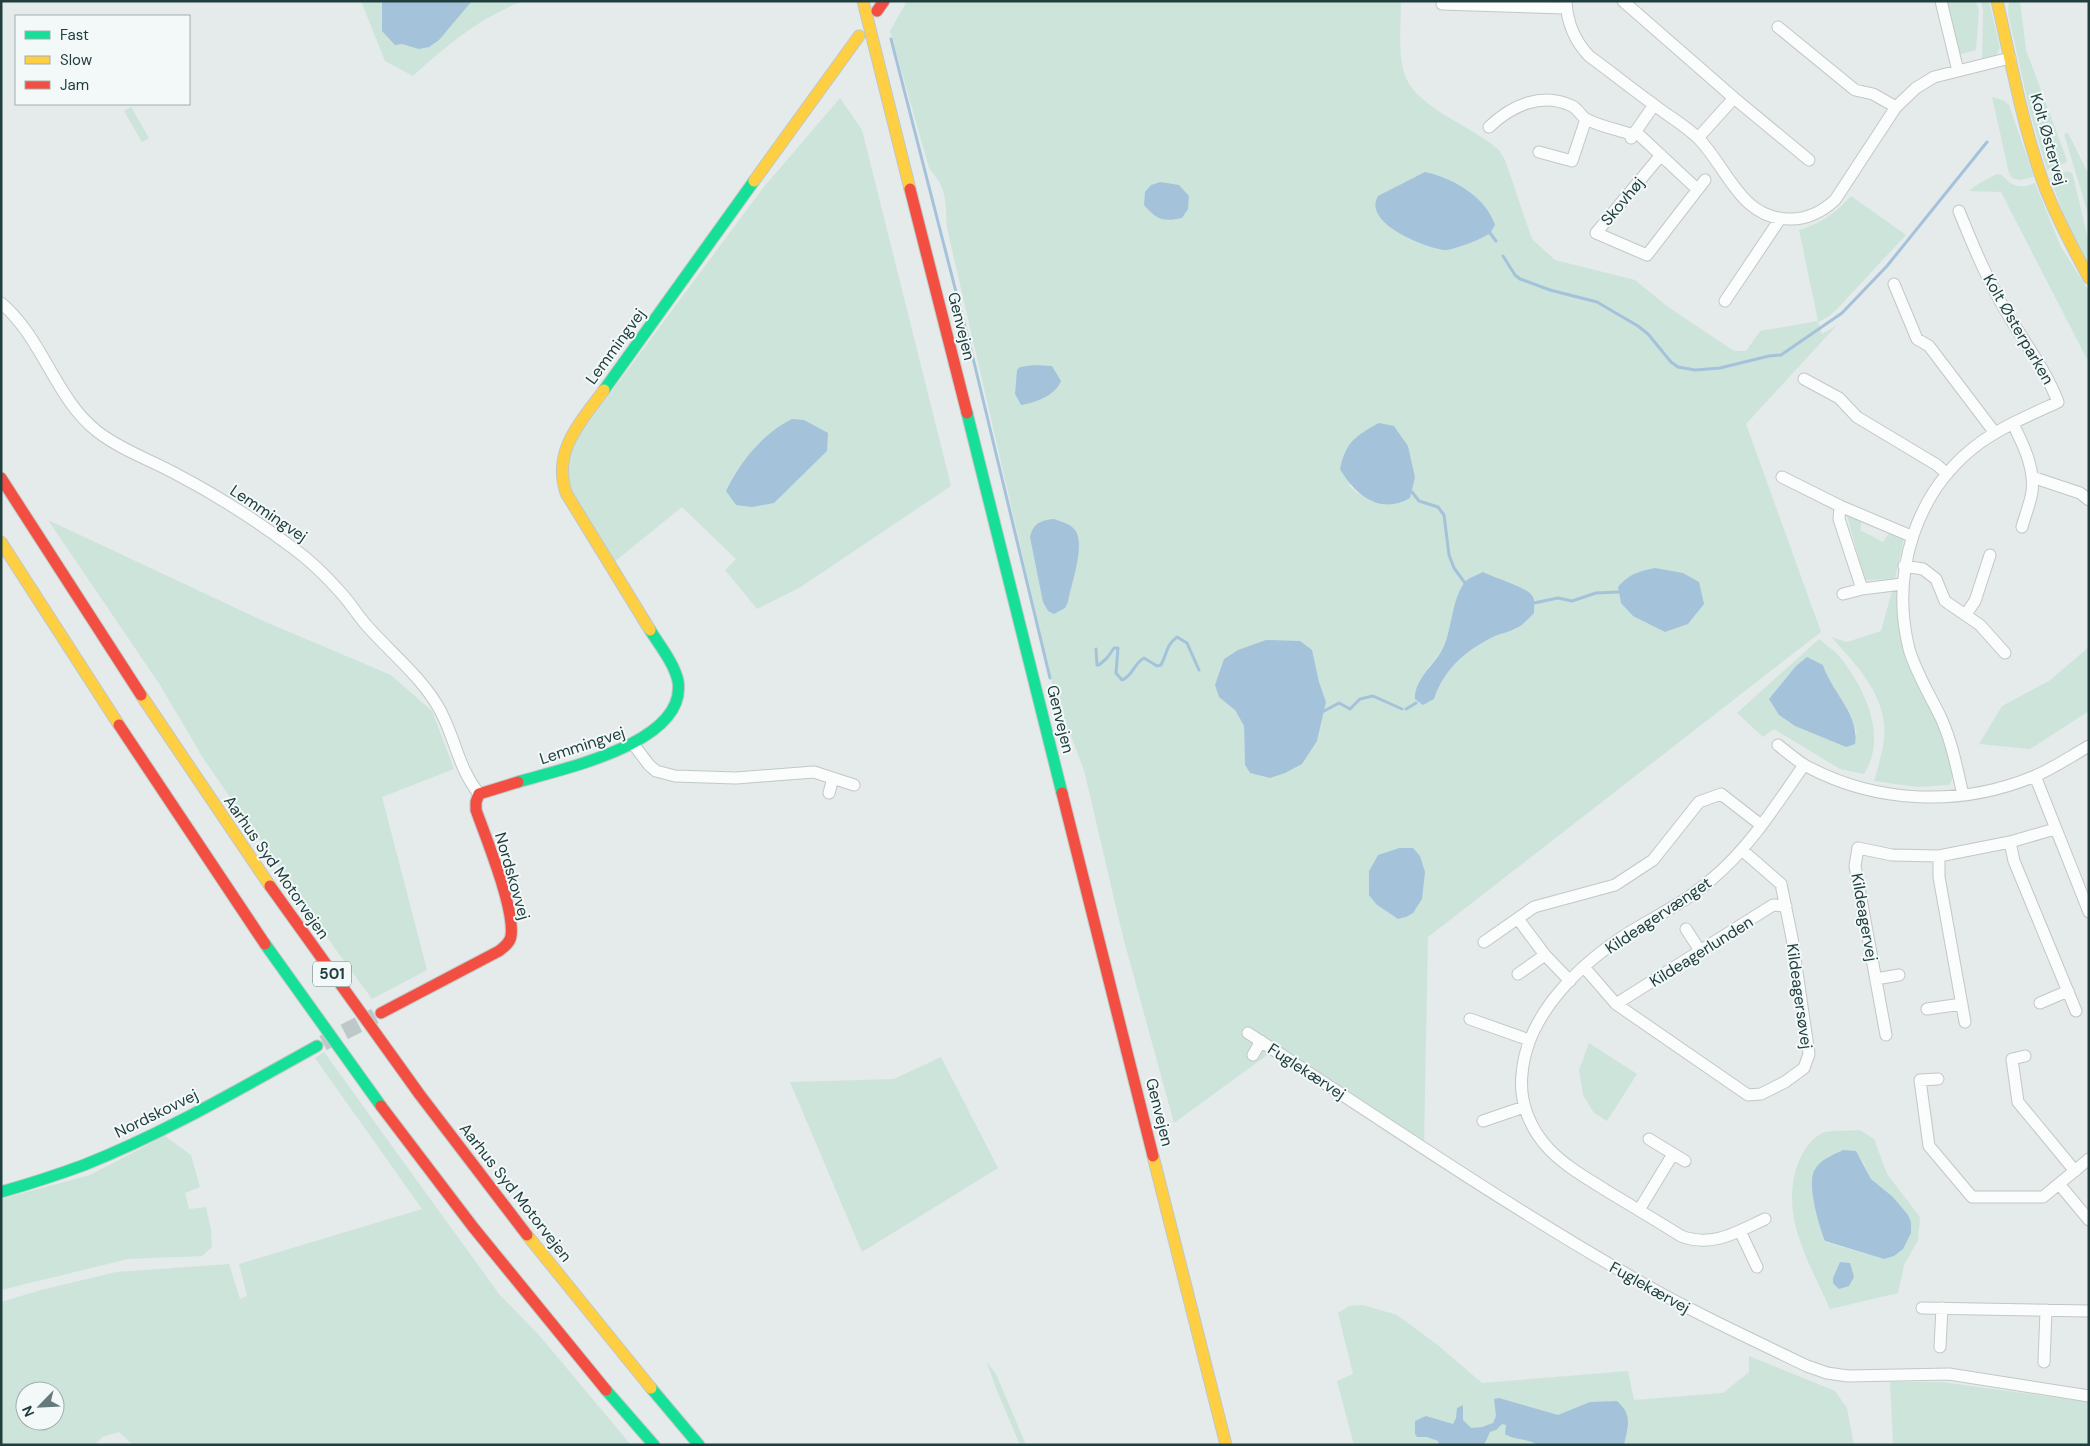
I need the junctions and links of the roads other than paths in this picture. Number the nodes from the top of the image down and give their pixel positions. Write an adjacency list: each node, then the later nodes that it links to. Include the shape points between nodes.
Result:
1 (863, 1): 116 (main road, Genvejen)
2 (884, 1): 8 (main road)
3 (1623, 1): 13 (street)
4 (1941, 1): 12 (street)
5 (1998, 1): 11 (main road, Kolt Østervej)
6 (1442, 4): 7 (street)
7 (1566, 4): 14 (street, via 1569,24 1581,47)
8 (877, 11)
9 (1778, 27): 15 (street, via 1855,90 1873,94)
10 (859, 36): 48 (main road, Lemmingvej, via 577,427 564,450 560,466 568,498 676,674 678,692 672,708 654,731)
11 (2010, 58): 12 (street); 25 (main road, Kolt Østervej, via 2044,183)
12 (1958, 71): 15 (street, via 1928,81)
13 (1734, 98): 19 (street); 22 (street)
14 (1654, 105): 18 (street); 19 (street)
15 (1896, 107): 24 (street, via 1835,200 1809,217)
16 (1586, 119): 17 (street, Skovhøj, via 1573,106 1536,100 1500,117); 18 (street, Skovhøj); 20 (street, via 1572,161)
17 (1489, 127)
18 (1633, 136): 21 (street, Skovhøj)
19 (1698, 138): 24 (street, via 1745,201 1757,211)
20 (1539, 152)
21 (1661, 155): 21 (street, Skovhøj, via 1701,184 1647,255 1596,233)
22 (1809, 160)
23 (1959, 210): 30 (street, Kolt Østerparken, via 1992,287 2051,382 2058,402)
24 (1780, 220): 27 (street)
25 (2089, 278)
26 (1894, 284): 31 (street, via 1918,339 1929,346)
27 (1725, 302)
28 (1, 303): 55 (street, Lemmingvej, via 33,342 78,412 98,432 229,504 293,548 324,574 428,693 441,712 466,778)
29 (1804, 379): 32 (street, via 1839,398 1857,417)
30 (2013, 424): 31 (street, Kolt Østerparken); 34 (street, via 2027,451)
31 (1995, 433): 32 (street, Kolt Østerparken, via 1979,443)
32 (1947, 474): 39 (street, Kolt Østerparken, via 1929,500)
33 (1782, 477): 37 (street)
34 (2032, 477): 36 (street, via 2080,493); 38 (street, via 2032,492)
35 (1, 478): 115 (main road, Aarhus Syd Motorvejen / 501, via 198,782 336,980 479,1173)
36 (2089, 500)
37 (1840, 506): 39 (street); 44 (street, via 1839,519)
38 (2022, 527)
39 (1911, 536): 42 (street, Kolt Østerparken)
40 (1, 542): 114 (main road, 501, via 304,1000 544,1315)
41 (1990, 555): 46 (street, via 1975,600)
42 (1904, 566): 43 (street, Kolt Østerparken); 46 (street, via 1923,569 1936,579 1945,601)
43 (1902, 584): 44 (street); 57 (street, Kolt Østerparken, via 1902,608 1910,650 1950,740)
44 (1862, 589): 45 (street)
45 (1843, 594)
46 (1966, 614): 47 (street)
47 (2005, 653)
48 (634, 745): 53 (street, via 649,765 675,776 736,778 814,772); 55 (main road, Lemmingvej)
49 (1778, 745): 51 (street)
50 (2089, 746): 52 (street)
51 (1804, 765): 57 (street, via 1882,794 1915,798); 58 (street, Kildeagervænget)
52 (2034, 776): 57 (street, via 1995,789); 59 (street)
53 (833, 778): 54 (street); 56 (street)
54 (854, 784)
55 (479, 794): 82 (main road, Nordskovvej, via 476,810 510,916 509,942 500,951)
56 (829, 794)
57 (1963, 794)
58 (1761, 826): 61 (street, Kildeagervænget); 66 (street, via 1721,794 1699,802 1653,860 1615,885 1534,908)
59 (2055, 829): 60 (street, Kildeagervej); 63 (street)
60 (2010, 842): 62 (street, Kildeagervej); 76 (street, via 2014,861)
61 (1742, 850): 64 (street, Kildeagersøvej, via 1781,884); 71 (street, Kildeagervænget, via 1705,885 1624,936)
62 (1939, 856): 74 (street, Kildeagervej, via 1892,854 1858,848 1855,866); 79 (street, via 1939,877)
63 (2084, 887): 65 (street)
64 (1786, 906): 69 (street, Kildeagerlunden, via 1772,905); 78 (street, Kildeagersøvej, via 1809,1054 1804,1068 1785,1082 1761,1094 1748,1094)
65 (2089, 912)
66 (1518, 918): 68 (street); 70 (street)
67 (1686, 929): 69 (street)
68 (1484, 942)
69 (1701, 952): 78 (street, Kildeagerlunden)
70 (1545, 955): 72 (street); 75 (street)
71 (1584, 967): 75 (street, Kildeagervænget); 78 (street, Kildeagersøvej)
72 (1518, 974)
73 (1899, 975): 74 (street, Kildeagervej)
74 (1876, 979): 86 (street, Kildeagervej)
75 (1570, 981): 87 (street, Kildeagervænget, via 1540,1019)
76 (2068, 991): 77 (street); 81 (street)
77 (2040, 1003)
78 (1616, 1004)
79 (1962, 1004): 80 (street); 84 (street)
80 (1927, 1009)
81 (2076, 1011)
82 (381, 1013)
83 (1470, 1018): 87 (street)
84 (1965, 1022)
85 (1248, 1032): 88 (street, Fuglekærvej)
86 (1886, 1035)
87 (1529, 1040): 93 (street, Kildeagervænget, via 1521,1084)
88 (1261, 1041): 90 (street, Fuglekærvej); 113 (street, Fuglekærvej, via 1629,1276 1688,1309 1807,1366 1848,1376 1949,1374)
89 (317, 1046): 101 (main road, Nordskovvej, via 127,1146 82,1166)
90 (1253, 1055)
91 (2025, 1056): 99 (street, via 2012,1059 2018,1102)
92 (1938, 1079): 100 (street, via 1920,1080 1929,1146 1972,1197 2043,1198)
93 (1524, 1107): 94 (street); 102 (street, Kildeagervænget, via 1532,1127 1564,1164)
94 (1483, 1121)
95 (1649, 1139): 96 (street)
96 (1673, 1154): 98 (street); 102 (street)
97 (2089, 1159): 99 (street)
98 (1685, 1161)
99 (2075, 1171): 100 (street)
100 (2059, 1184): 104 (street)
101 (1, 1192)
102 (1640, 1210): 105 (street, Kildeagervænget, via 1694,1241 1717,1240)
103 (1765, 1219): 105 (street, Kildeagervænget)
104 (2089, 1220)
105 (1740, 1231): 106 (street)
106 (1757, 1268)
107 (1922, 1308): 108 (street)
108 (1942, 1308): 109 (street); 111 (street)
109 (2046, 1310): 110 (street); 112 (street)
110 (2089, 1311)
111 (1940, 1347)
112 (2044, 1362)
113 (2089, 1396)
114 (654, 1445)
115 (699, 1445)
116 (1226, 1445)

